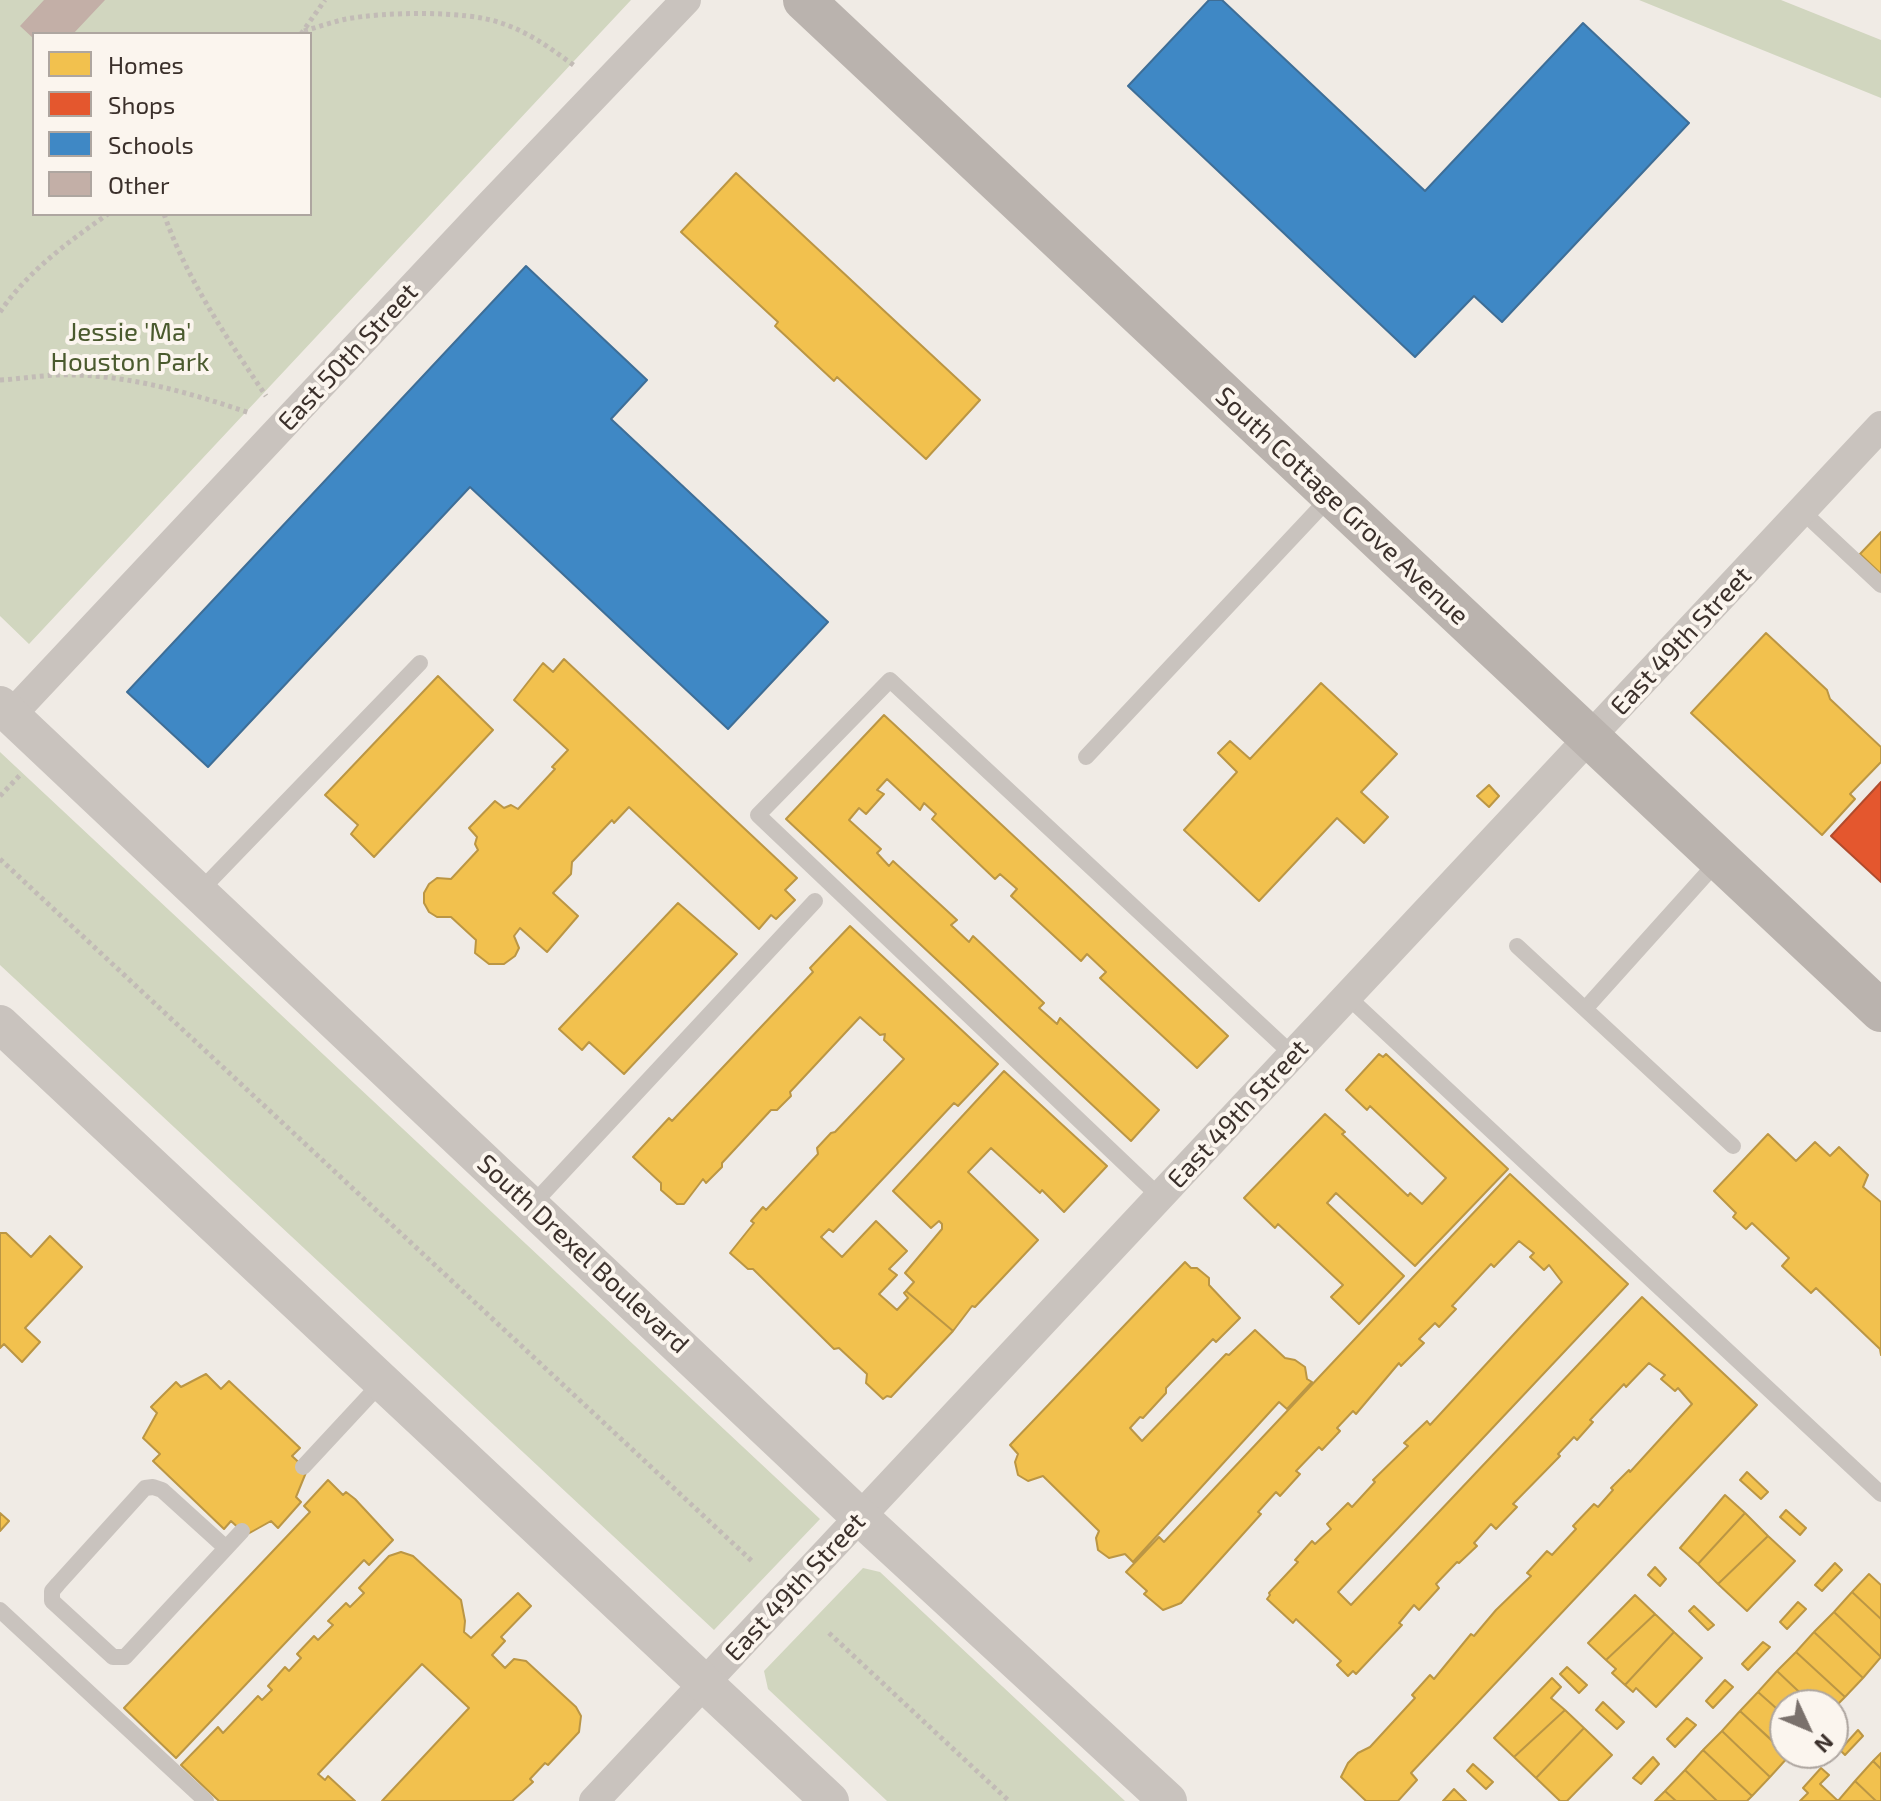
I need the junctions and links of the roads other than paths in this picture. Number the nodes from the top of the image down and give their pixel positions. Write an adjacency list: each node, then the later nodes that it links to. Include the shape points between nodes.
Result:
1 (686, 0): 8 (street, East 50th Street)
2 (804, 0): 4 (main road, South Cottage Grove Avenue)
3 (1881, 426): 5 (street, East 49th Street)
4 (1331, 496): 9 (main road, South Cottage Grove Avenue); 10 (lane)
5 (1803, 512): 6 (lane); 9 (street, East 49th Street)
6 (1881, 585)
7 (420, 663): 12 (lane)
8 (6, 710): 12 (street, South Drexel Boulevard)
9 (1590, 739): 11 (main road, South Cottage Grove Avenue); 15 (street, East 49th Street)
10 (1086, 757)
11 (1719, 860): 16 (lane); 17 (main road, South Cottage Grove Avenue)
12 (199, 892): 22 (street, South Drexel Boulevard)
13 (815, 901): 22 (lane)
14 (1517, 946): 16 (lane)
15 (1348, 997): 19 (street, East 49th Street); 25 (lane)
16 (1585, 1009): 20 (lane)
17 (1881, 1011)
18 (0, 1024): 23 (street)
19 (1293, 1055): 21 (street, East 49th Street); 21 (lane, via 890,680 758,815)
20 (1733, 1146)
21 (1160, 1197): 26 (street, East 49th Street)
22 (532, 1205): 26 (street, South Drexel Boulevard)
23 (383, 1381): 24 (lane); 30 (street)
24 (303, 1467)
25 (1881, 1494)
26 (860, 1517): 30 (street, East 49th Street); 34 (street, South Drexel Boulevard)
27 (242, 1531): 28 (lane)
28 (226, 1548): 28 (lane, via 125,1657 113,1657 52,1601 52,1591 145,1488 162,1490)
29 (0, 1610): 31 (lane)
30 (705, 1683): 32 (street, East 49th Street); 33 (street)
31 (206, 1801)
32 (594, 1801)
33 (830, 1801)
34 (1168, 1801)

